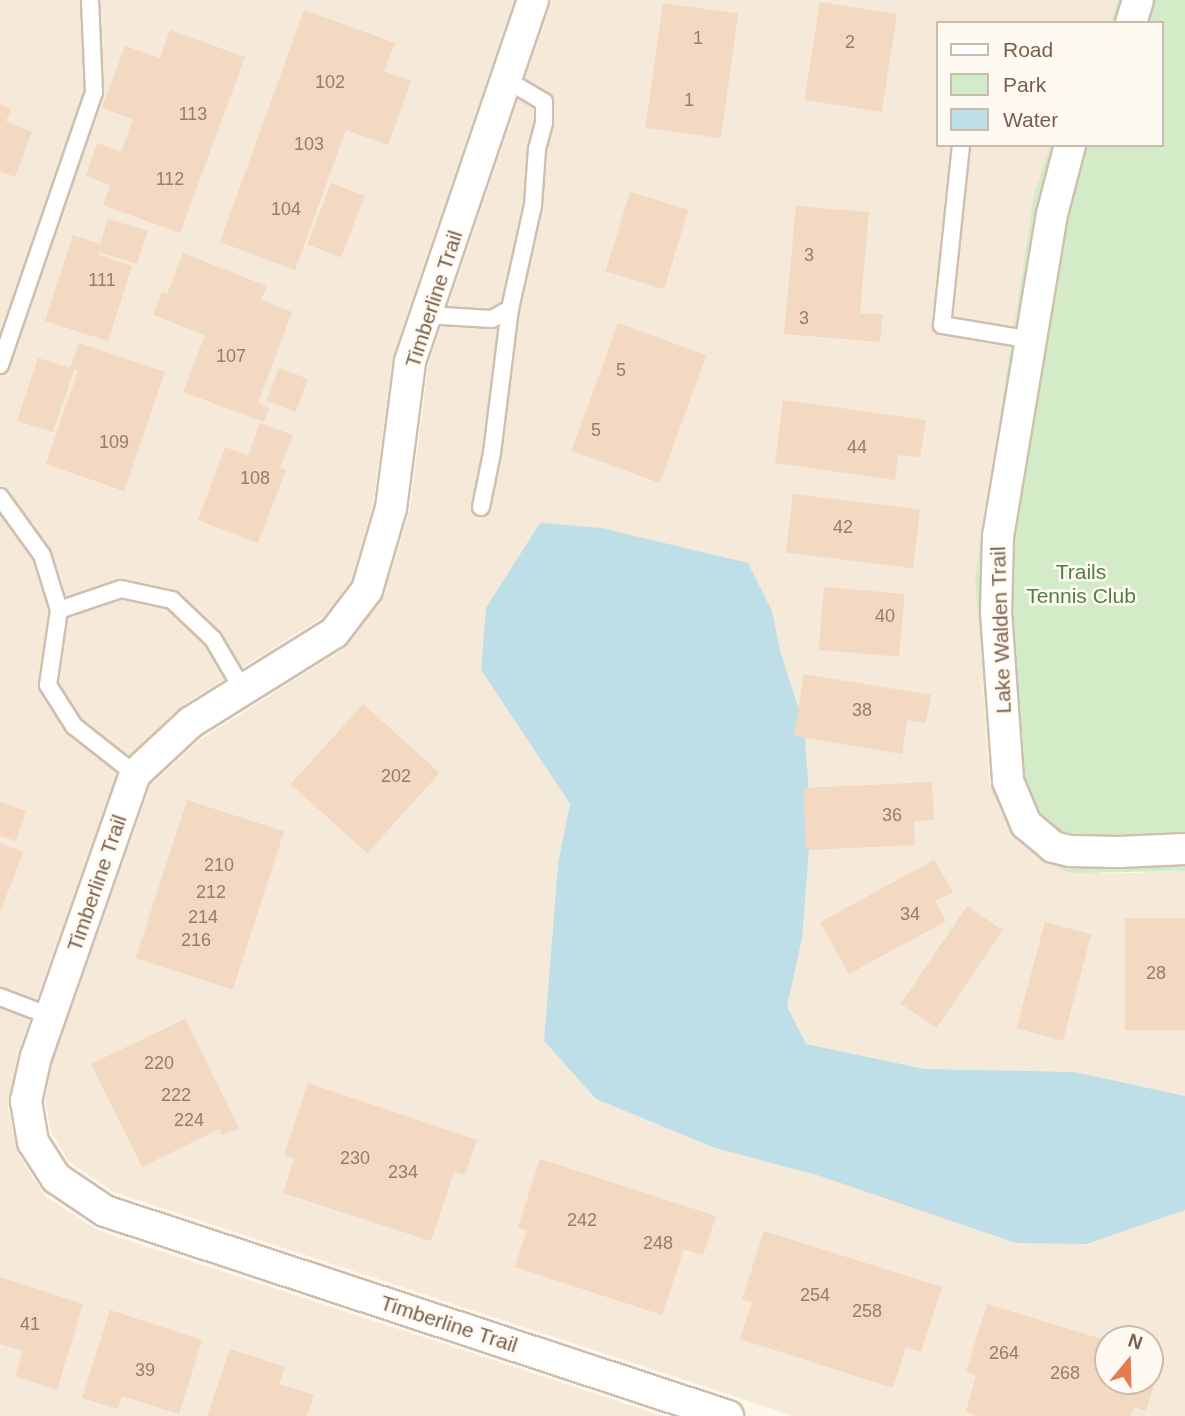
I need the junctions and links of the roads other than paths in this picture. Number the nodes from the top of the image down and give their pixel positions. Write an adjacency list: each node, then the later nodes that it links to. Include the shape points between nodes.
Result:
1 (90, 0): 11 (lane, via 94,92)
2 (533, 0): 5 (street, Timberline Trail)
3 (1138, 0): 4 (street)
4 (1132, 21)
5 (507, 80): 8 (lane, via 544,102 533,205); 9 (street, Timberline Trail)
6 (961, 147): 10 (lane, via 942,325)
7 (1069, 147): 10 (street, Lake Walden Trail, via 1054,203)
8 (510, 309): 9 (lane, via 492,319); 13 (lane)
9 (426, 315): 15 (street, Timberline Trail, via 410,362 391,508 368,590 334,633)
10 (1033, 340): 17 (street, Lake Walden Trail, via 998,536 996,612 1008,781 1026,824 1053,847 1119,852)
11 (0, 365)
12 (0, 497): 14 (lane, via 42,555)
13 (481, 507)
14 (60, 610): 15 (lane, via 121,589 172,600 213,639); 16 (lane, via 48,685 74,726)
15 (243, 690): 16 (street, Timberline Trail, via 191,722)
16 (135, 774): 19 (street, Timberline Trail)
17 (1185, 849)
18 (0, 997): 19 (lane)
19 (50, 1016): 20 (street, Timberline Trail, via 26,1101 33,1142 56,1178 105,1211)
20 (728, 1416)

